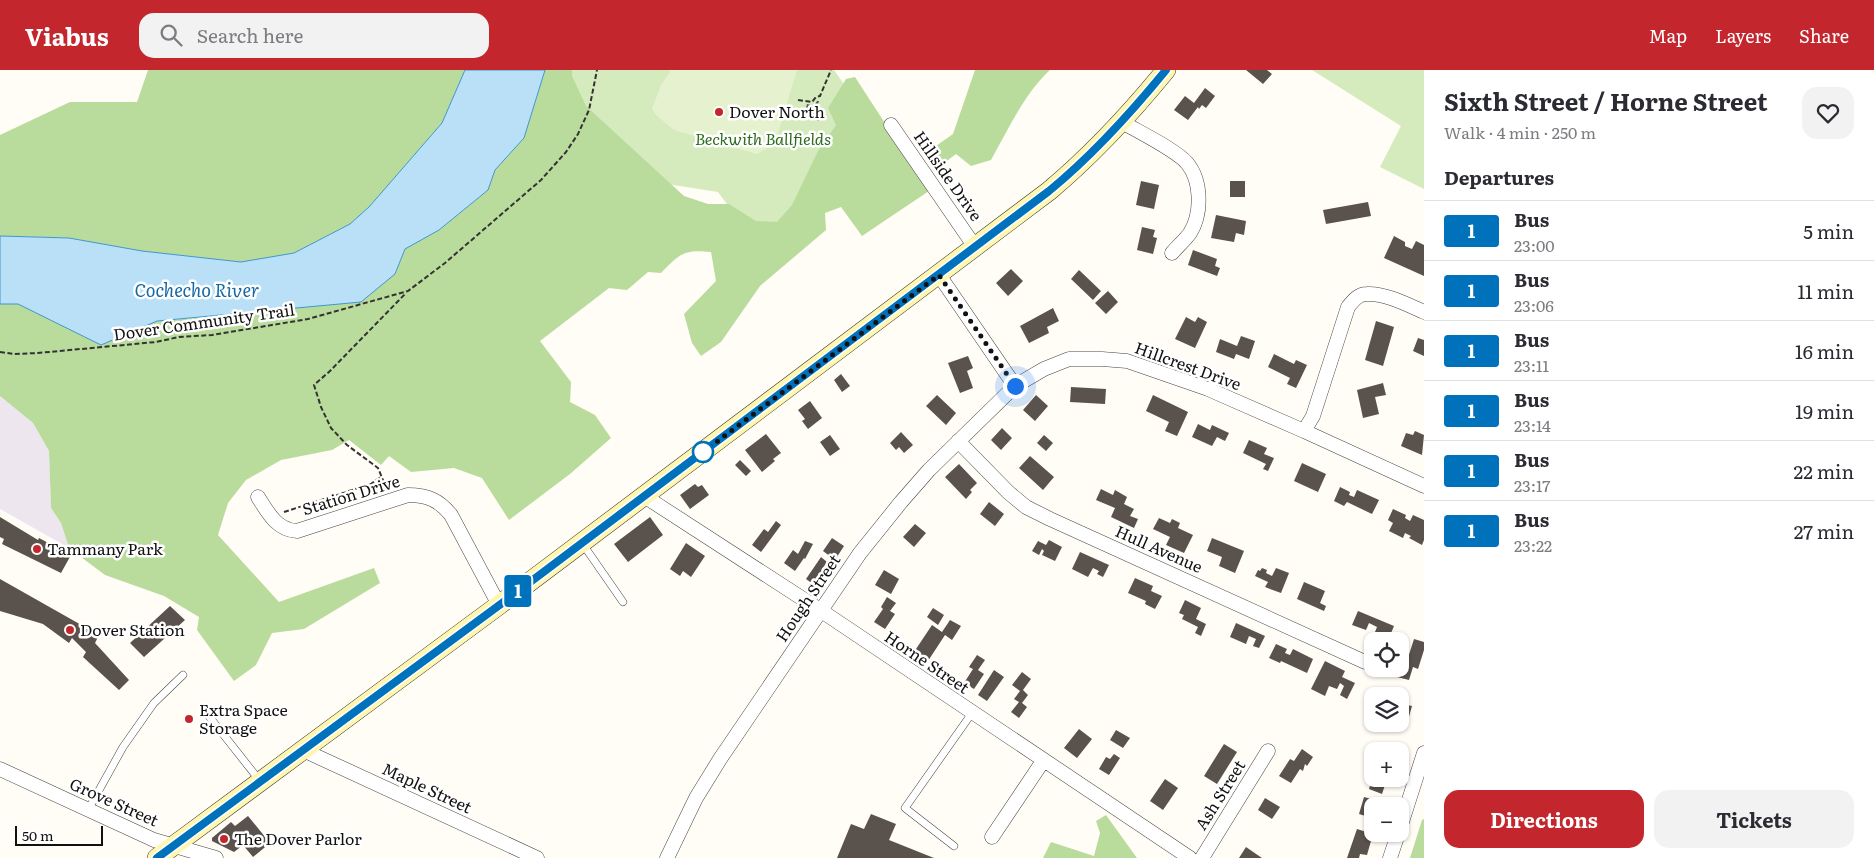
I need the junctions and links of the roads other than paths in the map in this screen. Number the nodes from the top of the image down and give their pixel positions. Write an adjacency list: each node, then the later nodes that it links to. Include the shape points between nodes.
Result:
1 (1166, 70): 2 (main road)
2 (1122, 122): 4 (main road, via 1071,173); 5 (street, via 1177,155 1188,164 1195,178 1198,195 1196,220 1186,239)
3 (891, 125): 4 (street, Hillside Drive)
4 (975, 247): 6 (main road)
5 (1172, 253)
6 (939, 275): 8 (street); 12 (main road)
7 (1424, 312): 9 (street, via 1383,296 1366,294 1356,298 1345,313 1313,416)
8 (1015, 386): 9 (street, Hillcrest Drive, via 1069,359 1127,361 1208,390); 10 (street, Hough Street)
9 (1304, 431): 11 (street, Hillcrest Drive)
10 (958, 441): 17 (street, Hough Street, via 890,515); 18 (street, Hull Avenue, via 1026,507)
11 (1424, 486)
12 (644, 496): 14 (main road); 17 (street, Horne Street)
13 (258, 497): 16 (street, Station Drive, via 272,519 288,530 297,531 408,495 433,498 446,508)
14 (582, 543): 15 (lane); 16 (main road)
15 (624, 602)
16 (499, 605): 22 (main road)
17 (820, 610): 21 (street, Horne Street); 37 (street, Hough Street, via 700,790)
18 (1364, 662)
19 (182, 675): 29 (lane, via 154,703 123,747)
20 (204, 710): 27 (lane)
21 (972, 713): 25 (street, Horne Street); 33 (lane, via 905,808)
22 (303, 750): 27 (main road); 36 (street, Maple Street)
23 (1268, 751): 39 (street, Ash Street)
24 (1424, 753): 28 (street)
25 (1043, 761): 30 (street); 38 (street, Horne Street)
26 (0, 769): 29 (street, Grove Street)
27 (260, 782): 32 (main road)
28 (1409, 800)
29 (88, 810): 32 (street, Grove Street, via 154,840)
30 (992, 837)
31 (1395, 842): 40 (street)
32 (175, 845): 34 (main road); 35 (street, Grove Street)
33 (954, 846)
34 (157, 858)
35 (216, 858)
36 (537, 858)
37 (667, 858)
38 (1190, 858)
39 (1202, 858)
40 (1390, 858)

